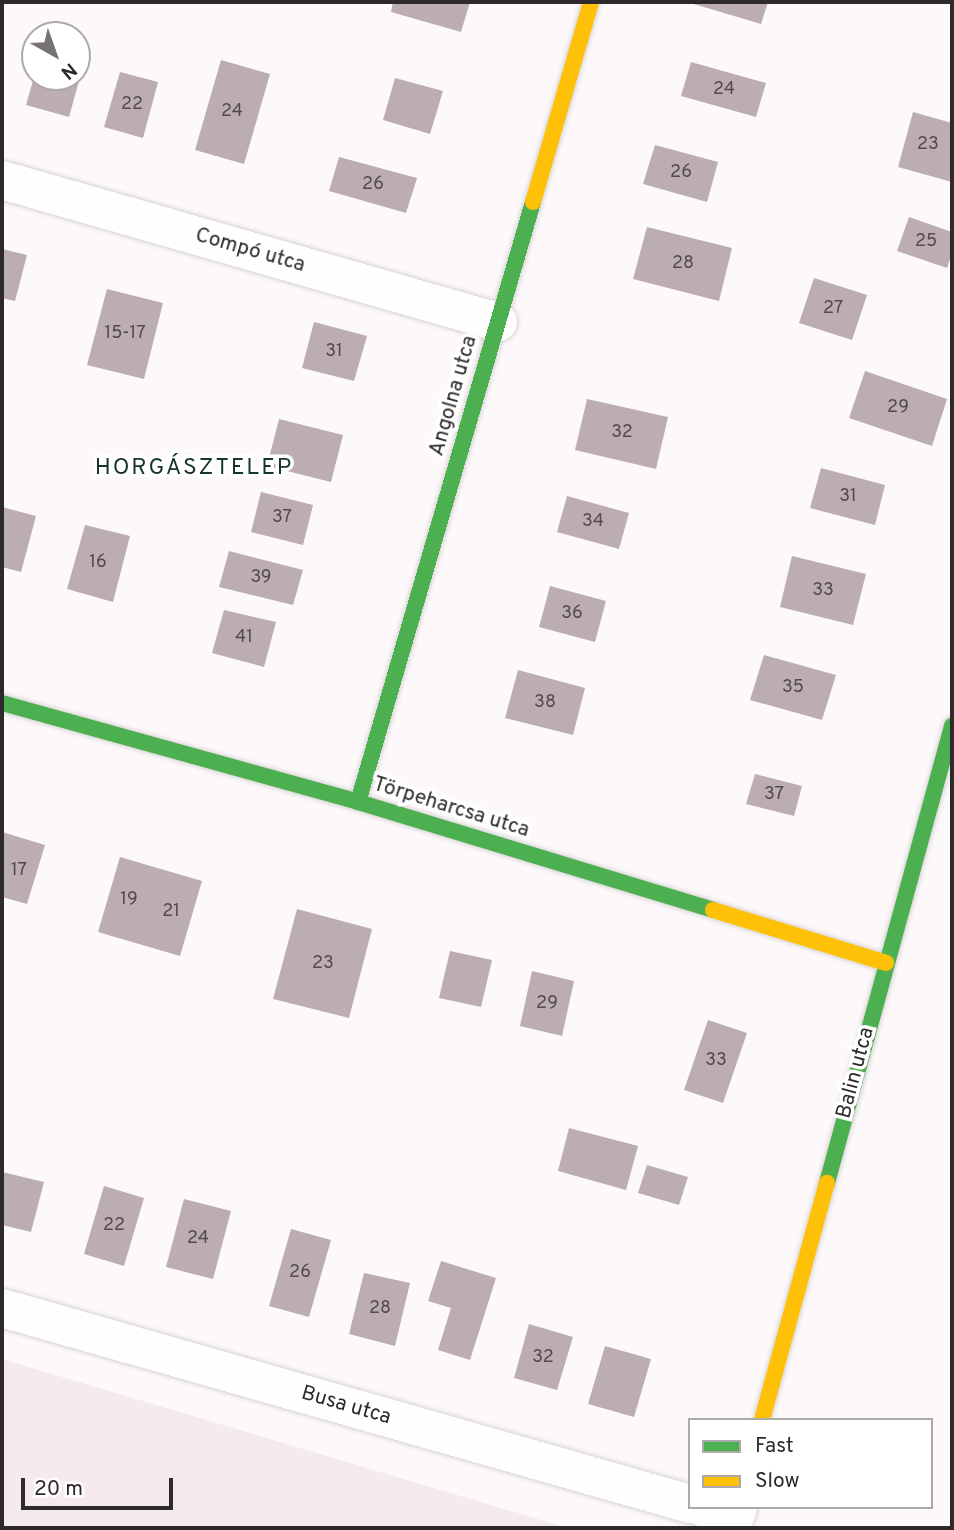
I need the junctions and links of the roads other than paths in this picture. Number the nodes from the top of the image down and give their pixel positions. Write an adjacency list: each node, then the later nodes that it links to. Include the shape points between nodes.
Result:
1 (591, 2): 3 (street, Angolna utca)
2 (2, 180): 3 (street, Compó utca)
3 (498, 322): 6 (street, Angolna utca)
4 (2, 703): 6 (street, Törpeharcsa utca)
5 (952, 726): 7 (street, Balin utca)
6 (358, 802): 7 (street, Törpeharcsa utca)
7 (886, 963): 9 (street, Balin utca)
8 (2, 1308): 10 (street, Busa utca)
9 (763, 1418)
10 (688, 1503)

